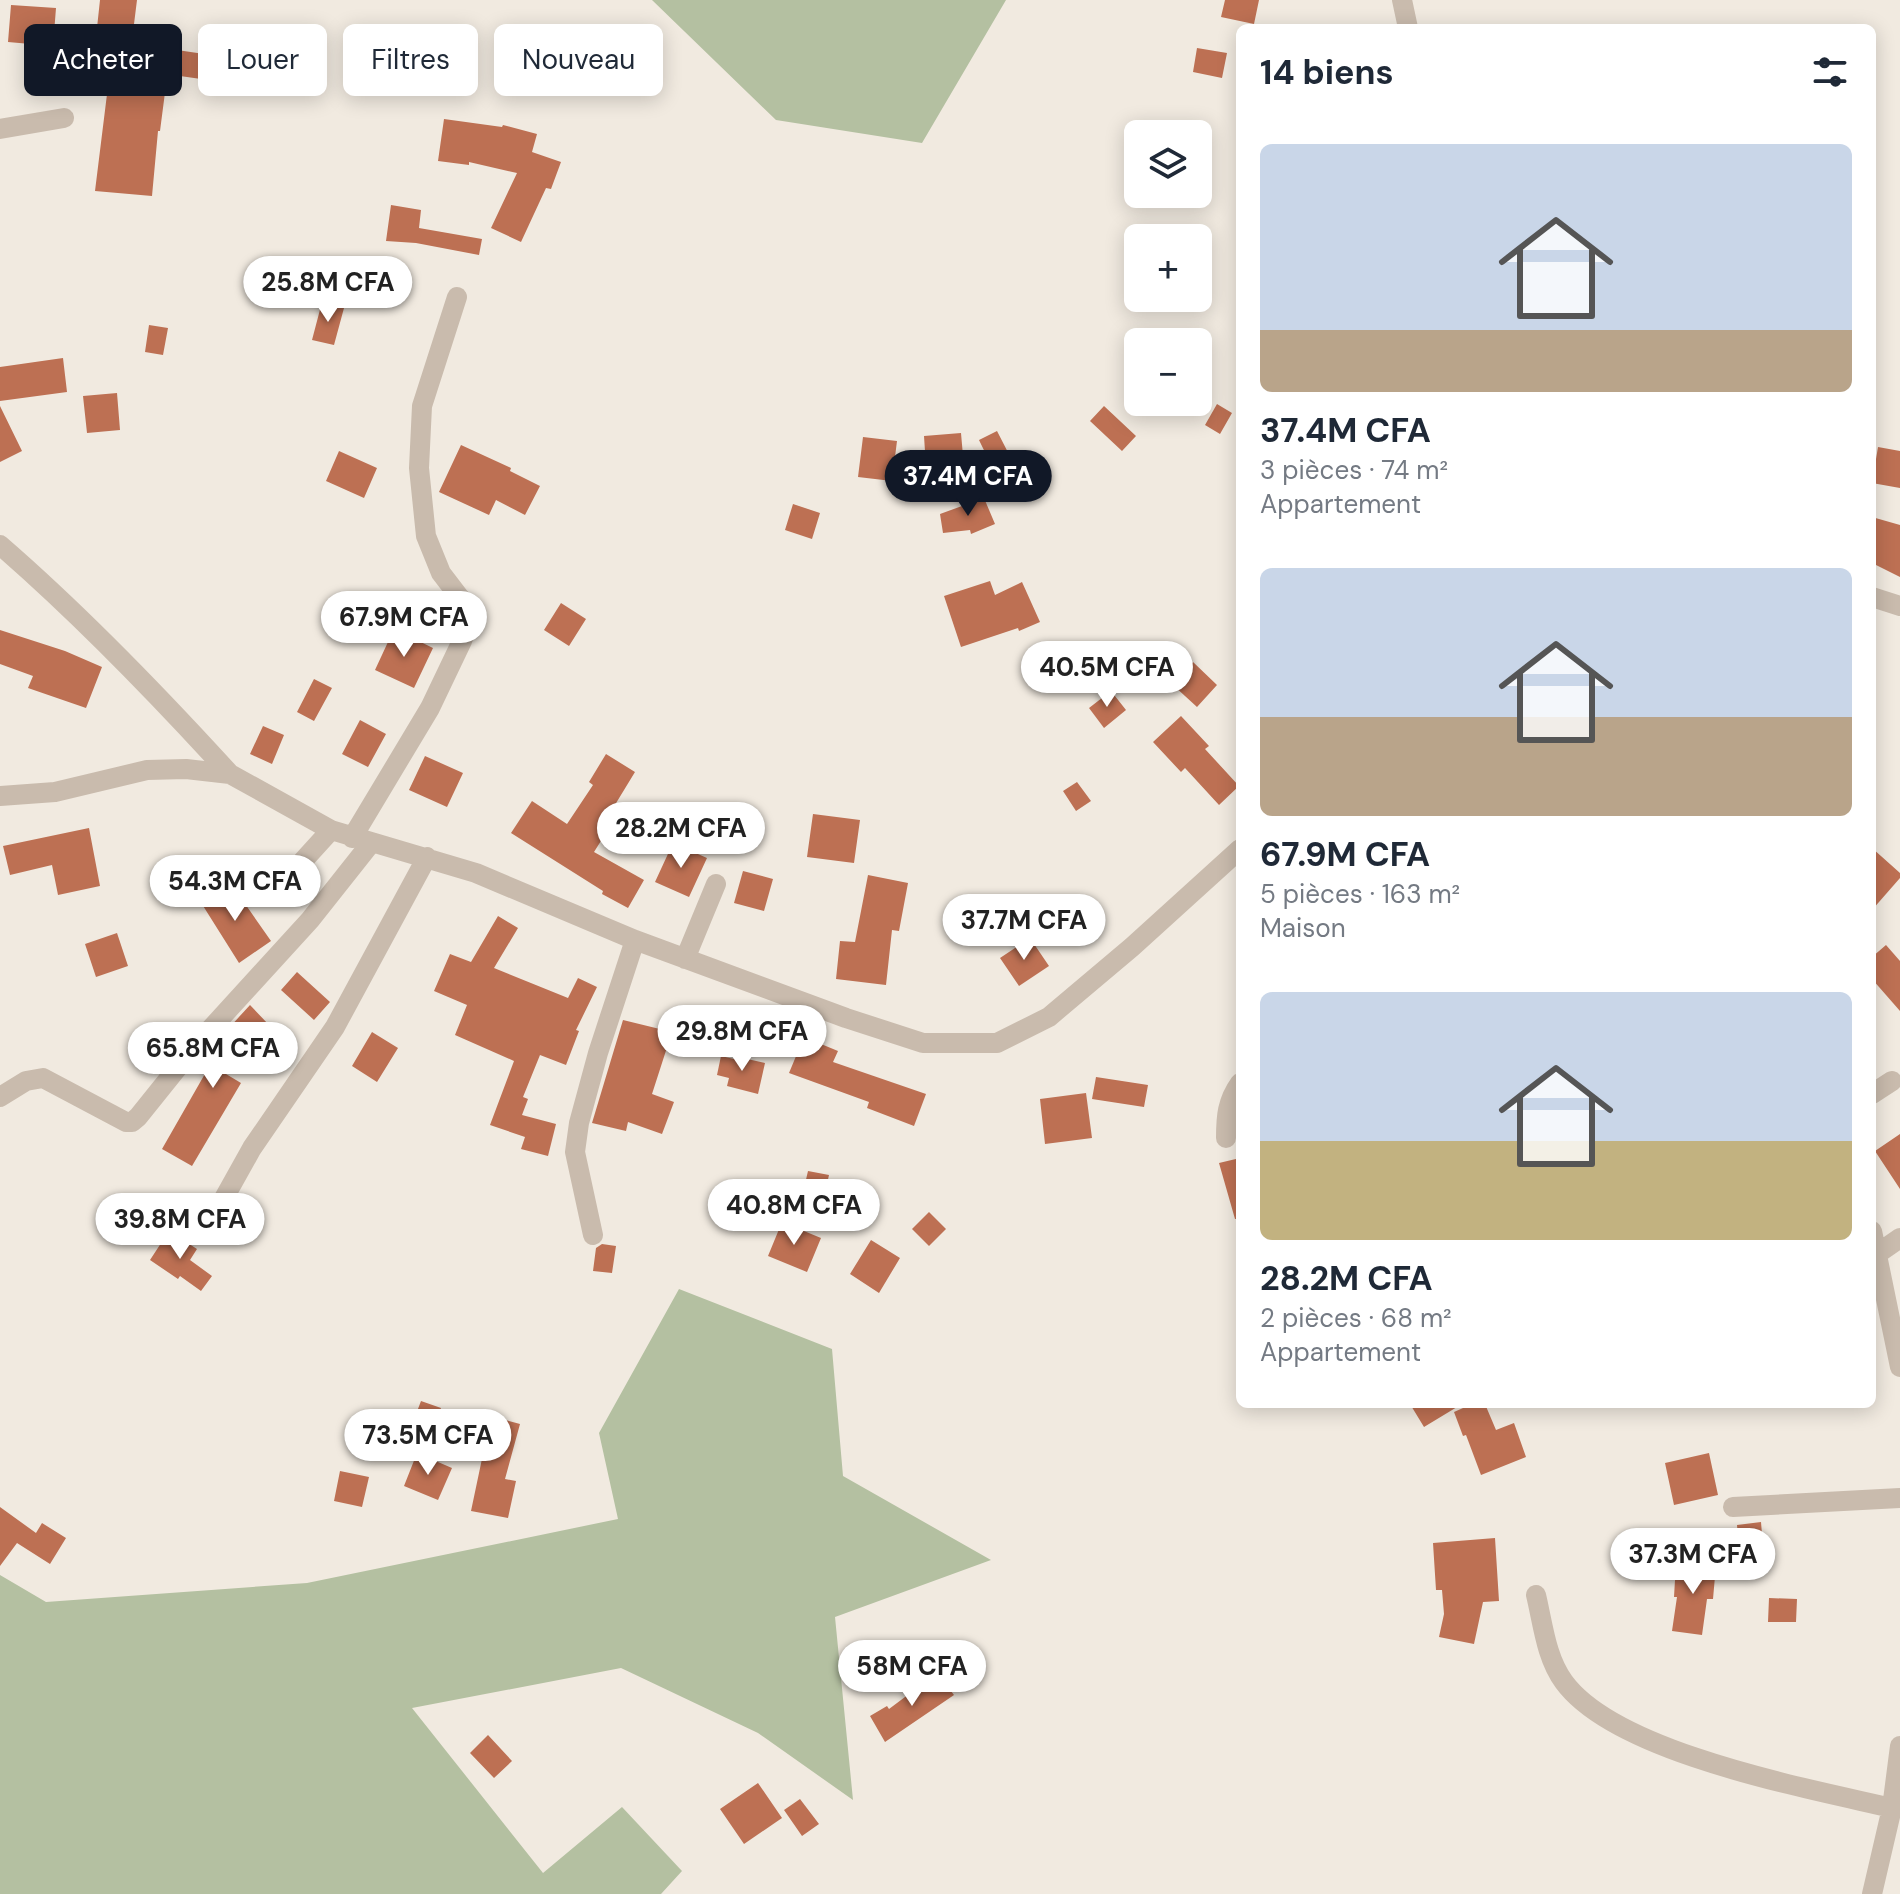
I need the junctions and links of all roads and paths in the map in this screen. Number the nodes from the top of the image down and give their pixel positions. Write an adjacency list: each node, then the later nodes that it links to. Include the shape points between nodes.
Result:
1 (1402, 0): 2 (street)
2 (1407, 24)
3 (64, 118): 4 (street)
4 (0, 129)
5 (457, 297): 12 (street, via 422,406 419,468 426,536 441,573 467,607 468,624)
6 (0, 545): 9 (street, via 82,620)
7 (1876, 598): 8 (street)
8 (1900, 606)
9 (230, 774): 10 (street, via 147,770 55,792); 11 (street)
10 (0, 796)
11 (331, 830): 12 (street); 16 (street)
12 (361, 841): 14 (street); 22 (street, via 310,920 132,1122 43,1078 26,1081)
13 (1236, 853): 18 (street, via 1049,1017 997,1043 923,1043)
14 (427, 857): 17 (street); 24 (street, via 335,1027)
15 (716, 884): 18 (street)
16 (271, 896)
17 (635, 940): 18 (street); 25 (street, via 579,1123 575,1152)
18 (685, 959)
19 (1892, 1081): 21 (street)
20 (1236, 1088): 23 (street, via 1226,1114)
21 (1876, 1091)
22 (0, 1097)
23 (1226, 1138)
24 (223, 1200)
25 (593, 1235)
26 (1900, 1238): 28 (street)
27 (1876, 1249): 28 (street)
28 (1877, 1254): 29 (street)
29 (1899, 1356)
30 (1900, 1498): 31 (street)
31 (1733, 1507)
32 (1536, 1595): 34 (street, via 1552,1661 1565,1683 1609,1720 1649,1742)
33 (1900, 1746): 34 (street)
34 (1892, 1808): 35 (street)
35 (1872, 1894)

